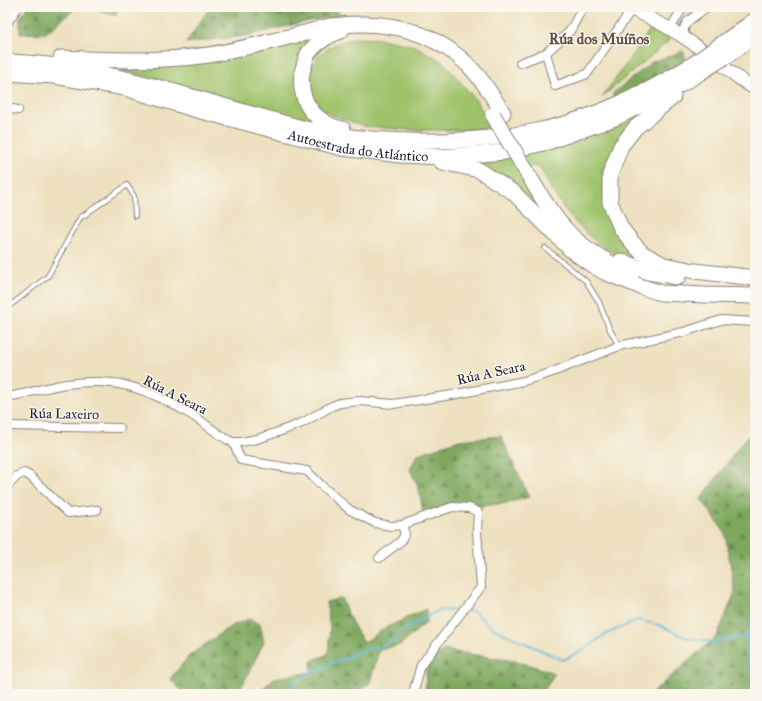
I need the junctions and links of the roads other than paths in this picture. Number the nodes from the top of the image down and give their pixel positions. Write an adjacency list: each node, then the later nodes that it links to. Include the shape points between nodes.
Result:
1 (18, 7): 8 (street)
2 (583, 7): 13 (street, via 570,31)
3 (707, 7): 7 (street)
4 (630, 8): 9 (main road); 13 (street, via 587,74 555,86)
5 (682, 9): 7 (street); 9 (street)
6 (755, 20): 12 (highway)
7 (688, 21): 11 (street, via 684,28)
8 (7, 23)
9 (670, 29): 11 (main road)
10 (755, 35): 12 (highway)
11 (684, 38): 19 (main road)
12 (727, 48): 17 (highway, bridge)
13 (546, 53): 16 (street)
14 (7, 56): 22 (highway, via 126,61 177,58 242,49 331,26 387,25 414,31 438,42 458,56 490,92)
15 (7, 62): 23 (highway, Autoestrada do Atlántico, via 63,66 121,77 311,130)
16 (520, 63)
17 (698, 67): 23 (highway, Autoestrada do Atlántico, via 606,109 529,132 495,138 449,141); 24 (highway, Autoestrada do Atlántico, via 680,85 614,118 548,142 505,152 472,155); 28 (highway, via 683,89 635,128 621,146 610,176 610,202 621,228 642,253 652,260 695,271)
18 (7, 73): 24 (highway, Autoestrada do Atlántico, via 54,76 124,88 342,148)
19 (755, 89)
20 (7, 108): 21 (street)
21 (18, 110)
22 (498, 114): 23 (highway, via 454,62 411,37 372,30 340,31 320,40 309,52 302,71 302,93 313,112 328,124); 25 (highway, bridge)
23 (360, 138)
24 (400, 155): 31 (highway, via 479,170 514,193 577,255 604,272 623,280 662,293)
25 (529, 168): 29 (highway, via 552,201 585,238 600,250 648,272 683,278); 30 (highway, via 546,203 581,244 636,278 691,289)
26 (135, 216): 32 (lane, via 134,196 127,185 80,218 48,276)
27 (545, 248): 34 (lane, via 586,281)
28 (755, 278)
29 (755, 282)
30 (755, 290)
31 (755, 296)
32 (7, 308)
33 (755, 322): 34 (street, Rúa A Seara, via 721,320 684,332)
34 (619, 346): 38 (street, Rúa A Seara, via 550,373 516,382 407,403 340,403 281,431 257,439)
35 (7, 397): 38 (street, Rúa A Seara, via 72,384 99,382 123,385 146,392 175,406)
36 (7, 426): 37 (street, Rúa Laxeiro)
37 (120, 428)
38 (233, 442): 41 (street, via 241,460 307,471 350,510 375,523)
39 (7, 487): 40 (street, via 17,476 24,473 68,513)
40 (97, 510)
41 (402, 525): 42 (street, via 405,534 401,541); 43 (street, via 452,507 469,508 478,512 481,587 421,665)
42 (379, 558)
43 (413, 694)

